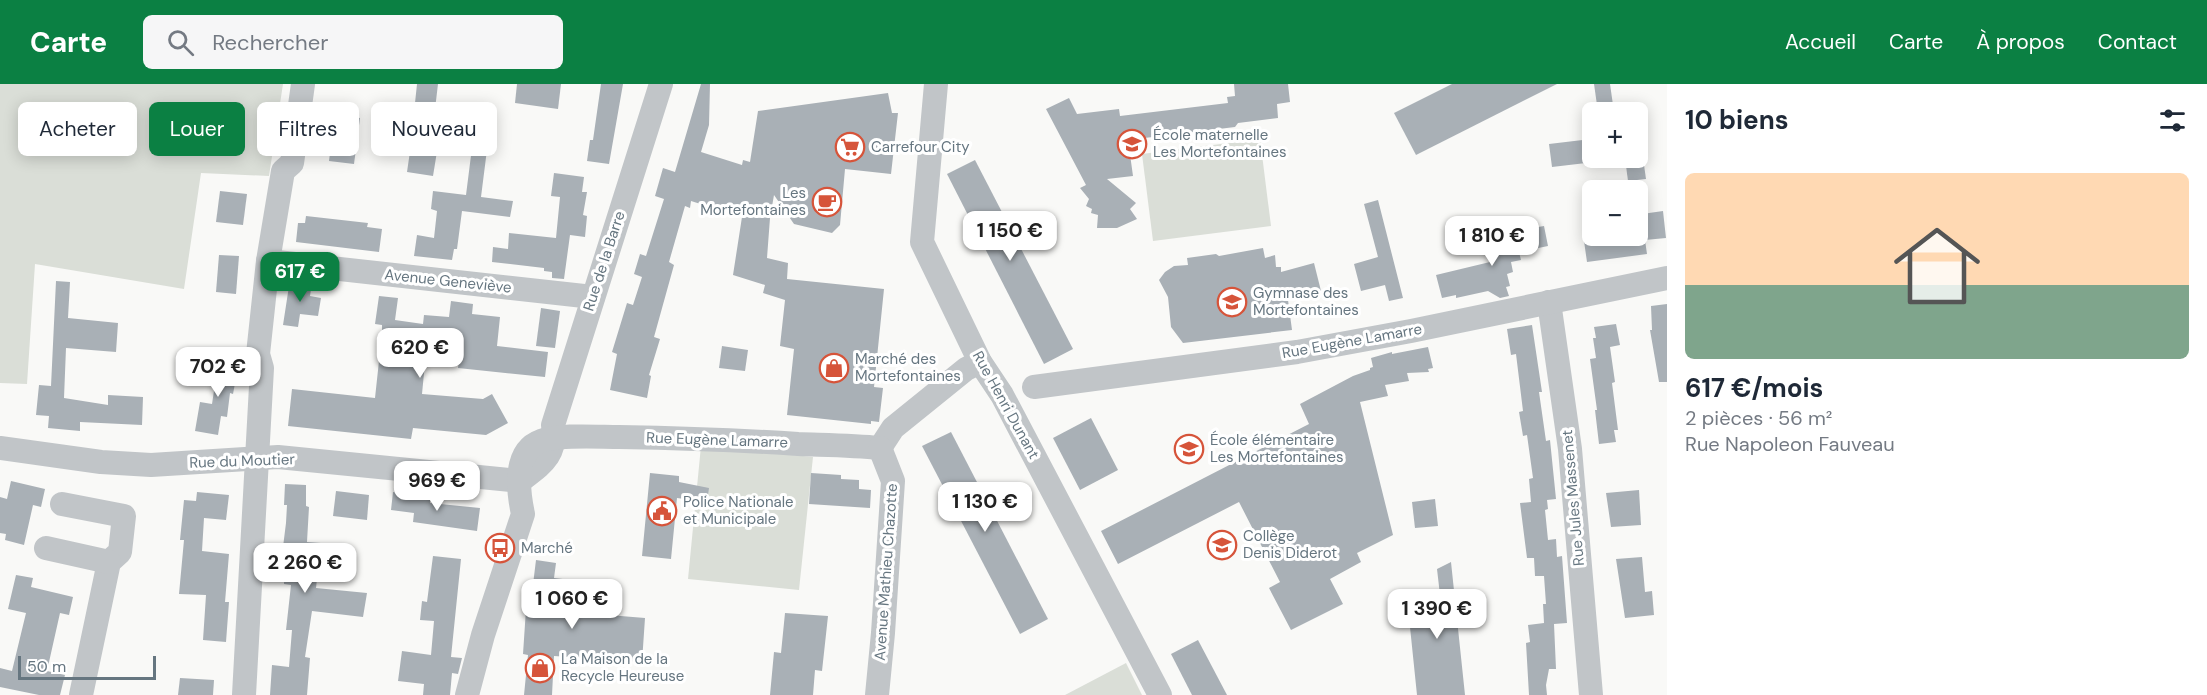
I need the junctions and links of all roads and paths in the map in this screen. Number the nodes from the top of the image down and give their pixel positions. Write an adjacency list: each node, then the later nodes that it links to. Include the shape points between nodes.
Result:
1 (303, 84): 4 (street, via 292,163 283,171)
2 (661, 84): 6 (street, Rue de la Barre)
3 (936, 84): 8 (street, Rue Henri Dunant, via 922,242)
4 (268, 261): 6 (street, Avenue Geneviève); 13 (street, via 258,354 262,368)
5 (1667, 278): 7 (street, Rue Eugène Lamarre)
6 (593, 297): 10 (street, Rue de la Barre, via 553,424)
7 (1549, 302): 9 (street, Rue Eugène Lamarre, via 1297,352); 23 (street, Rue Jules Massenet, via 1570,449)
8 (980, 362): 12 (street, via 893,428); 22 (street, Rue Henri Dunant, via 1002,395)
9 (1034, 387)
10 (555, 439): 12 (street, Rue Eugène Lamarre, via 744,440); 14 (street, via 541,441 527,453 521,464)
11 (0, 448): 13 (street, Rue du Moutier, via 151,465)
12 (880, 448): 21 (street, Avenue Mathieu Chazotte, via 894,481)
13 (257, 459): 14 (street, Rue du Moutier, via 278,457); 19 (street)
14 (520, 481): 20 (street, via 523,514)
15 (62, 504): 17 (street, via 124,516 120,552)
16 (46, 548): 17 (street)
17 (109, 562): 18 (street)
18 (81, 695)
19 (244, 695)
20 (467, 695)
21 (877, 695)
22 (1160, 695)
23 (1591, 695)

